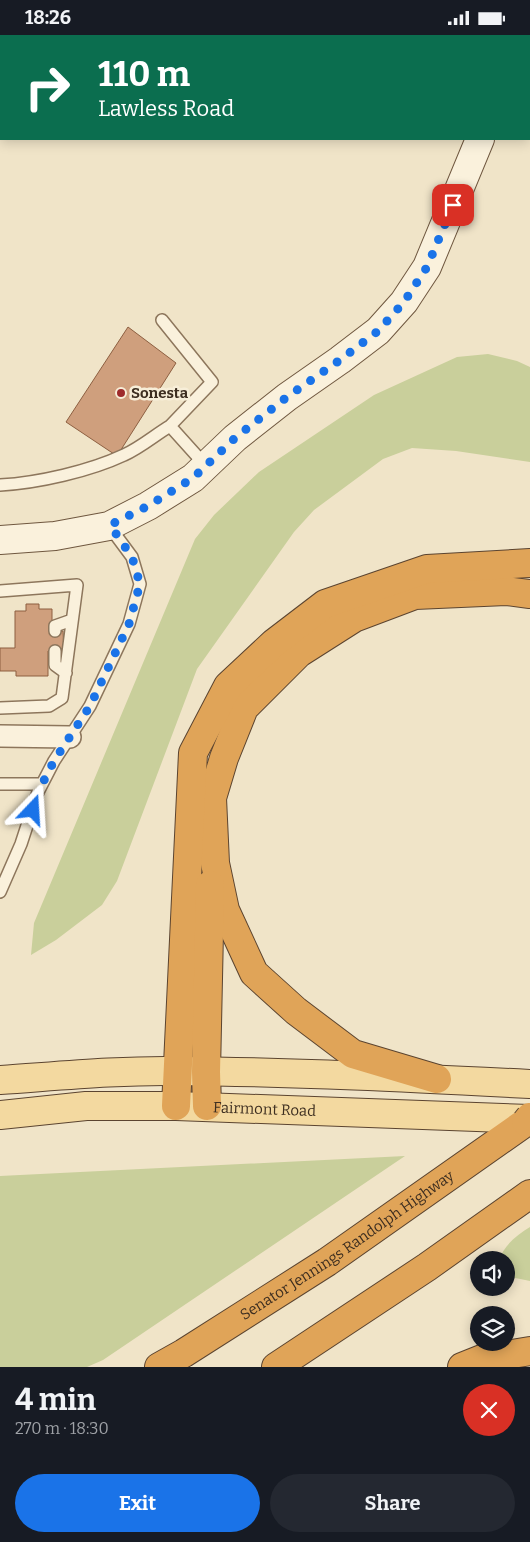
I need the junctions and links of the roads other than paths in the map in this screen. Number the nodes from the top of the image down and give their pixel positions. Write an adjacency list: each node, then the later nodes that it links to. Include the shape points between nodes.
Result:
1 (480, 140): 4 (street, via 427,267 404,302 378,331 287,397 235,438)
2 (162, 320): 3 (lane, via 212,382)
3 (170, 426): 4 (lane); 5 (lane, via 126,455 90,468)
4 (206, 466): 6 (street, via 148,506)
5 (0, 485)
6 (110, 525): 7 (street, via 54,536); 17 (lane, via 132,557 140,584 129,624 90,706)
7 (0, 540)
8 (530, 563): 22 (highway, via 427,569 325,604 274,643 228,686 193,753)
9 (0, 591): 11 (lane, via 77,585)
10 (530, 594): 20 (highway, via 506,591 414,595 354,618 299,653 244,708)
11 (72, 619): 12 (lane, via 56,626); 14 (lane)
12 (55, 631)
13 (55, 651): 14 (lane, via 55,665)
14 (66, 673): 15 (lane, via 62,698 49,705)
15 (0, 708)
16 (0, 736): 17 (street)
17 (70, 737): 19 (lane)
18 (0, 783): 19 (lane)
19 (42, 784): 21 (lane, via 22,845)
20 (212, 798): 23 (highway); 24 (highway, via 215,863 224,910 254,973 296,1011 353,1054)
21 (0, 892)
22 (177, 1071): 23 (main road); 25 (main road); 27 (highway)
23 (206, 1072): 24 (main road); 28 (highway)
24 (437, 1079): 26 (main road)
25 (0, 1080)
26 (530, 1083)
27 (176, 1106): 28 (main road, Fairmont Road); 29 (main road, Fairmont Road, via 86,1106)
28 (207, 1106): 30 (main road, Fairmont Road)
29 (0, 1115)
30 (529, 1119): 33 (highway, Senator Jennings Randolph Highway, via 327,1261)
31 (530, 1194): 34 (highway)
32 (530, 1351): 35 (highway, via 482,1359)
33 (159, 1367)
34 (276, 1367)
35 (462, 1367)

